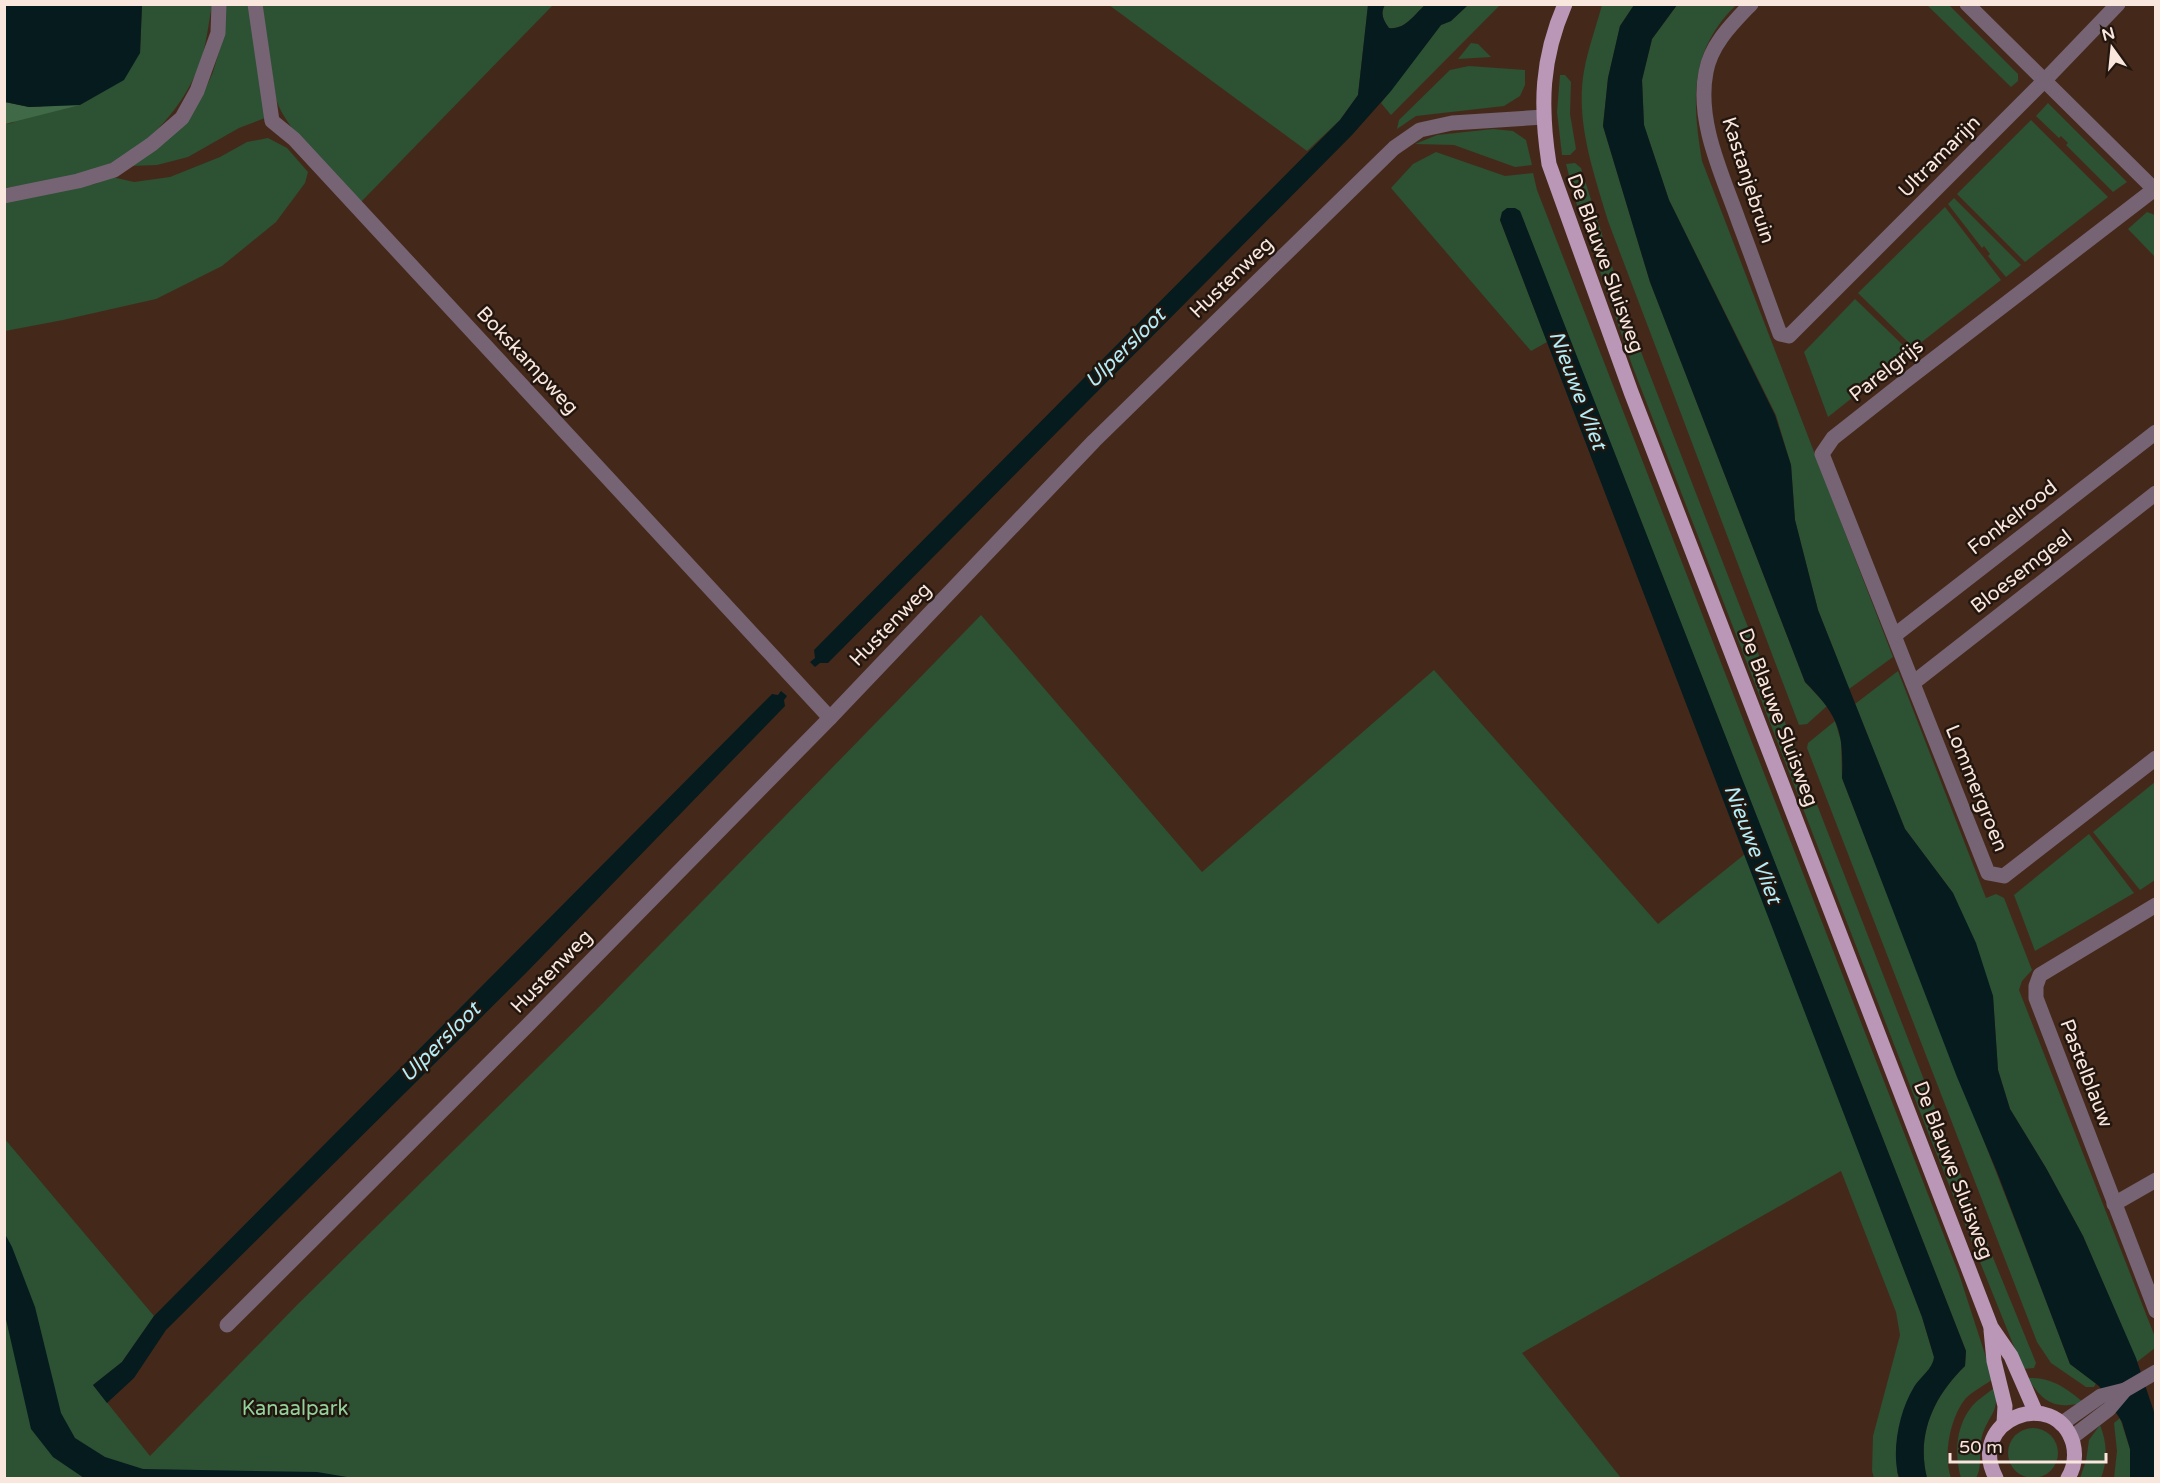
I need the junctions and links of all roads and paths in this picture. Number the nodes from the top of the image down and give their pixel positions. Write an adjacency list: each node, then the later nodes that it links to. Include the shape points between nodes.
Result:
1 (219, 4): 10 (street, via 218,33 197,91 182,118 114,170)
2 (255, 4): 17 (street, Bokskampweg, via 272,121 294,139)
3 (1565, 4): 8 (main road, via 1549,46 1542,94)
4 (1751, 4): 11 (street, Kastanjebruin, via 1716,45 1706,71 1704,107 1727,188 1780,334)
5 (1967, 4): 7 (street)
6 (2118, 4): 7 (street, Ultramarijn)
7 (2044, 81): 9 (street); 11 (street, Ultramarijn)
8 (1544, 117): 17 (street, Hustenweg, via 1441,125 1420,130 1394,148 1094,441); 24 (main road, De Blauwe Sluisweg, via 1549,164 1630,393)
9 (2155, 189): 14 (street, Parelgrijs, via 1833,438 1822,454)
10 (4, 196)
11 (1789, 336)
12 (2156, 432): 14 (street, Fonkelrood)
13 (2156, 493): 16 (street, Bloesemgeel)
14 (1894, 635): 15 (street, Parelgrijs)
15 (1903, 660): 16 (street, Lommergroen)
16 (1913, 683): 18 (street, Lommergroen, via 1988,873 2004,876)
17 (830, 718): 23 (street, Hustenweg)
18 (2156, 758)
19 (2156, 905): 21 (street, Pastelblauw, via 2040,975 2036,986 2036,998)
20 (2156, 1180): 21 (street)
21 (2114, 1204): 22 (street, Pastelblauw)
22 (2156, 1311)
23 (227, 1325)
24 (1991, 1327): 27 (main road, De Blauwe Sluisweg, via 2011,1356); 28 (main road, De Blauwe Sluisweg, via 2005,1406)
25 (2156, 1372): 26 (street)
26 (2105, 1402): 29 (street); 30 (street)
27 (2036, 1413): 28 (main road, via 2016,1416); 29 (main road)
28 (2004, 1424): 31 (main road, via 1990,1449 1990,1464)
29 (2061, 1424): 30 (main road)
30 (2071, 1438): 32 (main road, via 2074,1461)
31 (1996, 1478)
32 (2068, 1479)

